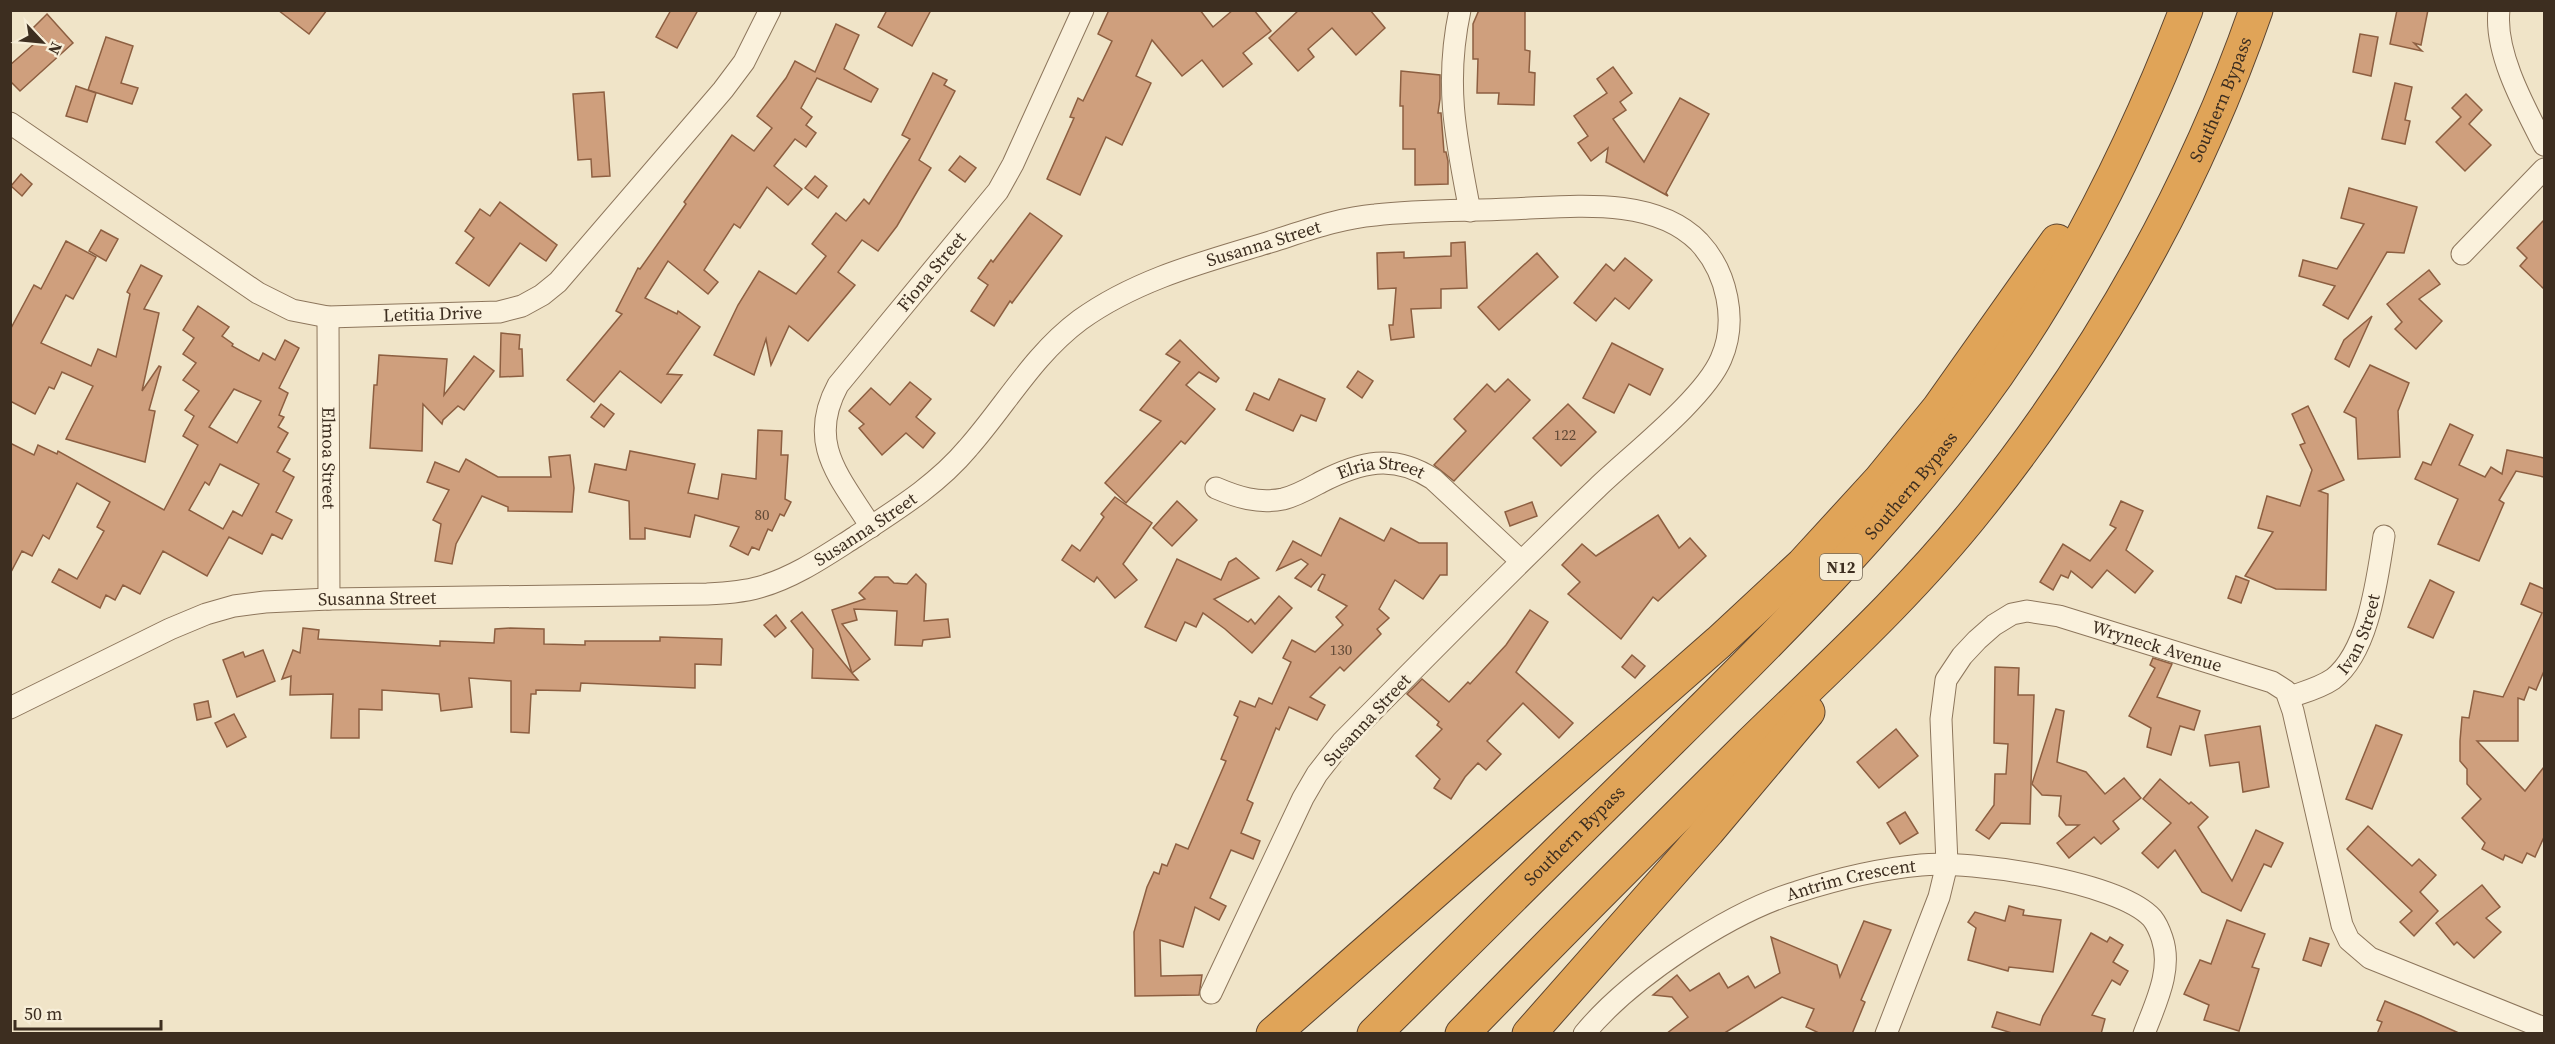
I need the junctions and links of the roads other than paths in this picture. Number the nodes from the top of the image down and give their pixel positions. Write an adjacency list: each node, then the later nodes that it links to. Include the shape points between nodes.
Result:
1 (770, 10): 13 (street, Letitia Drive, via 744,62 723,90 578,260 542,295 499,312)
2 (1083, 10): 15 (street, Fiona Street, via 998,191 838,385 830,401 824,435 827,452)
3 (1460, 10): 11 (street, via 1451,88)
4 (2186, 10): 7 (highway, Southern Bypass / N12)
5 (2256, 10): 19 (highway, Southern Bypass, via 2195,162 2150,252 2094,345 1977,510)
6 (2499, 10): 9 (street, via 2497,24 2503,55)
7 (2143, 116): 25 (highway, via 1938,410 1803,564 1693,666); 26 (highway, Southern Bypass / N12, via 2094,214 2020,341 1976,406 1908,493 1810,602)
8 (10, 123): 13 (street, Letitia Drive, via 267,298 292,310)
9 (2544, 146)
10 (2544, 169): 12 (street)
11 (1470, 211): 15 (street, Susanna Street, via 1402,212 1347,219 1137,286 1098,308 1060,337 1029,369 957,461 918,495); 17 (street, Susanna Street, via 1579,207 1653,214 1696,239 1713,264 1728,298 1728,341 1707,382)
12 (2462, 254)
13 (328, 316): 18 (street, Elmoa Street)
14 (1216, 488): 17 (street, Elria Street, via 1242,498 1281,499 1348,469 1366,464 1395,464 1422,471 1433,479)
15 (871, 526): 18 (street, Susanna Street, via 785,578 735,592)
16 (2384, 536): 20 (street, Ivan Street, via 2367,618 2345,668 2331,680)
17 (1521, 561): 23 (street, Susanna Street, via 1327,761 1300,805)
18 (329, 599): 21 (street, Susanna Street, via 265,602 206,614)
19 (1882, 615): 27 (highway, Southern Bypass); 28 (highway, via 1772,756)
20 (2290, 697): 22 (street, Wryneck Avenue, via 2272,682 2059,616 2027,611 2012,614 1977,640 1952,669 1943,689); 24 (street, via 2342,925 2349,940 2359,951 2387,967)
21 (10, 708)
22 (1947, 864): 29 (street, Antrim Crescent, via 1858,876 1795,892 1757,907 1671,957 1619,998); 30 (street, Wryneck Avenue, via 1939,897); 31 (street, Antrim Crescent, via 2060,880 2126,902 2152,918 2162,935 2166,962)
23 (1211, 993)
24 (2544, 1028)
25 (1273, 1034)
26 (1374, 1034)
27 (1462, 1034)
28 (1529, 1034)
29 (1584, 1034)
30 (1886, 1034)
31 (2144, 1034)

